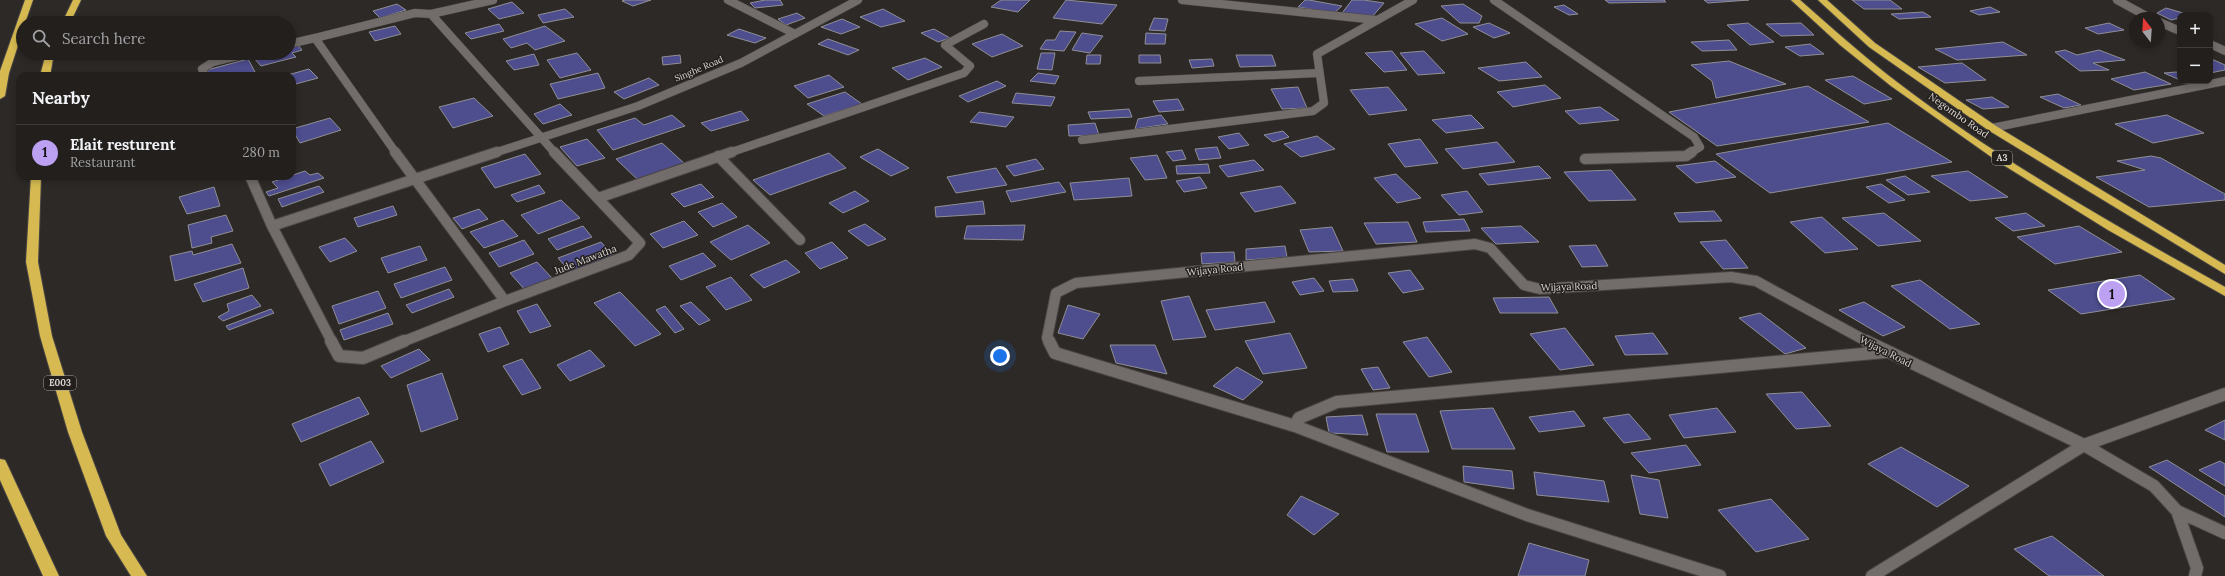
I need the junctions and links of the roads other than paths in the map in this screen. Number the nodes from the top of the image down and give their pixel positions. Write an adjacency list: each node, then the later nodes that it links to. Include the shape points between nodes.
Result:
1 (29, 0): 15 (highway)
2 (69, 0): 16 (highway)
3 (77, 0): 17 (highway)
4 (493, 0): 14 (street)
5 (728, 0): 22 (street)
6 (858, 0): 22 (street, Singhe Road)
7 (1182, 0): 18 (street)
8 (1413, 0): 18 (street)
9 (1494, 0): 40 (street, via 1694,137 1700,147 1686,156)
10 (1795, 0): 48 (highway, Negombo Road / A3, via 1844,45 1962,132 2098,219)
11 (1822, 0): 36 (highway, Negombo Road / A3, via 1872,45)
12 (2117, 0): 13 (street)
13 (2139, 12)
14 (431, 14): 23 (street, via 415,13); 37 (street, Jude Mawatha)
15 (24, 16)
16 (63, 16)
17 (69, 16)
18 (1377, 20): 32 (street, via 1317,54)
19 (984, 24): 39 (street, via 945,45 970,66 964,74)
20 (2165, 25): 21 (street)
21 (2177, 30)
22 (795, 34): 37 (street, Singhe Road, via 741,63 638,106)
23 (315, 37): 25 (street); 41 (street)
24 (16, 38): 35 (highway, via 4,73)
25 (296, 42)
26 (2213, 45): 27 (street)
27 (2225, 51)
28 (49, 60): 30 (highway)
29 (221, 60): 31 (street, via 202,69)
30 (46, 72)
31 (203, 72)
32 (1318, 73): 33 (street); 38 (street, via 1324,103 1313,111)
33 (1139, 81)
34 (2225, 81): 36 (street)
35 (0, 96)
36 (1992, 128): 47 (highway, Negombo Road / A3)
37 (539, 137): 41 (street, Singhe Road); 44 (street, Jude Mawatha)
38 (1082, 140)
39 (718, 156): 44 (street); 46 (street)
40 (1585, 159)
41 (414, 179): 45 (street, Singhe Road); 49 (street)
42 (36, 180): 58 (highway, E003, via 32,262 46,336 75,432 114,536)
43 (252, 180): 45 (street)
44 (598, 198): 49 (street, Jude Mawatha, via 640,243 635,249 629,254)
45 (272, 226): 49 (street, via 339,356 363,358)
46 (800, 240)
47 (2225, 270)
48 (2225, 292)
49 (505, 301)
50 (1886, 352): 52 (street, via 1336,402 1299,418); 52 (street, Wijaya Road, via 1756,281 1731,277 1540,289 1524,285 1490,248 1475,244 1076,283 1056,293 1047,338 1055,353); 53 (street, Wijaya Road)
51 (2225, 394): 53 (street)
52 (1295, 426): 59 (street, Wijaya Road, via 1527,515)
53 (2084, 445): 55 (street, Wijaya Road, via 2154,486); 60 (street)
54 (0, 464): 57 (highway)
55 (2177, 511): 56 (street); 61 (street, via 2197,568)
56 (2225, 533)
57 (51, 576)
58 (139, 576)
59 (1720, 576)
60 (1872, 576)
61 (2195, 576)

